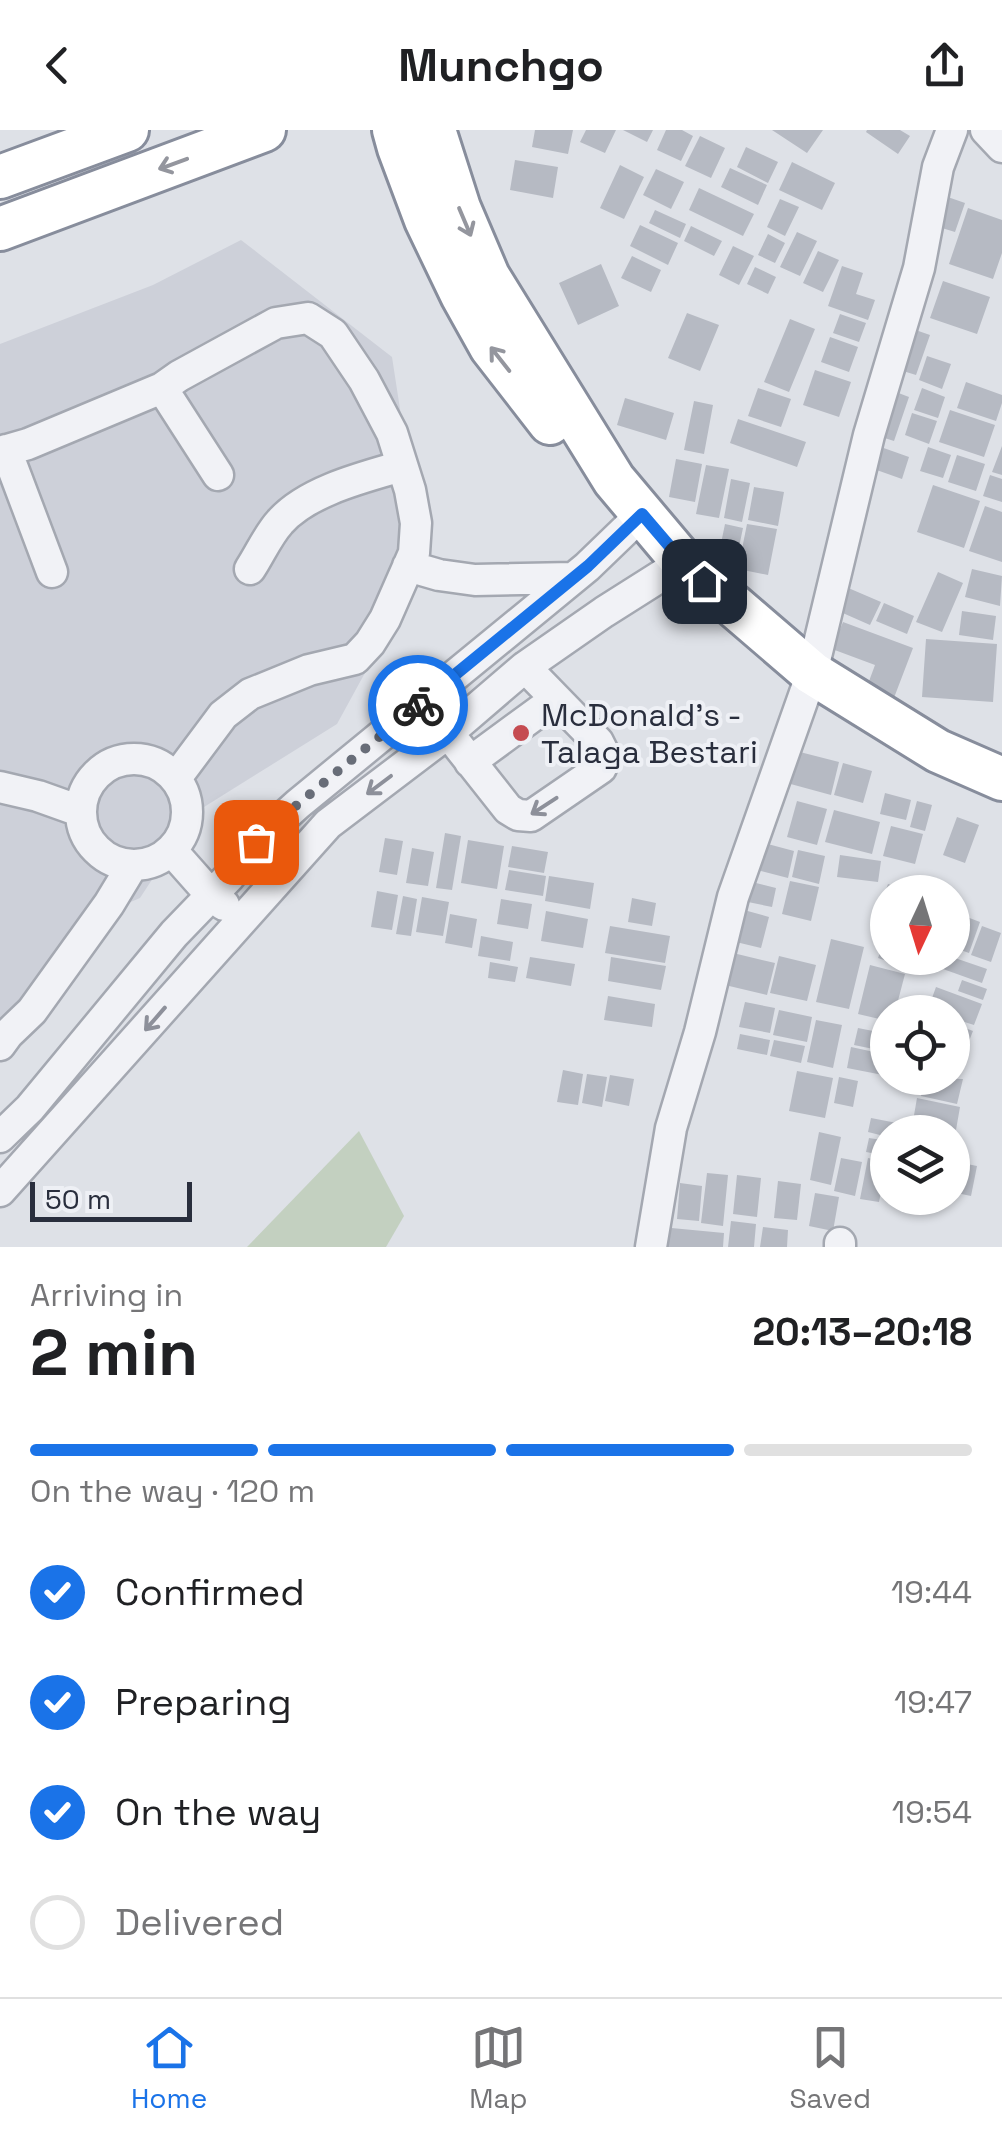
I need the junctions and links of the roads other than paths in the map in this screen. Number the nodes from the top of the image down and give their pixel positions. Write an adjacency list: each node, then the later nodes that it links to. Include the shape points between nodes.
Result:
1 (127, 130): 7 (highway)
2 (264, 130): 8 (highway, one-way to 8)
3 (952, 130): 21 (street, via 868,435)
4 (986, 130): 6 (street)
5 (409, 136): 13 (highway, via 440,250 491,347 568,445 614,480)
6 (1002, 146)
7 (0, 177)
8 (0, 228)
9 (162, 388): 10 (street); 11 (street, via 276,323 308,318 333,334 364,380); 12 (street)
10 (3, 451): 17 (street)
11 (402, 466): 15 (street, via 416,522); 16 (street, via 308,500 280,521)
12 (218, 475)
13 (642, 514): 14 (highway); 18 (street)
14 (683, 562): 19 (street); 21 (highway)
15 (408, 566): 18 (street, via 475,580); 25 (street, via 385,619 355,659 250,694 223,715)
16 (250, 569)
17 (52, 572)
18 (562, 586): 19 (street); 31 (street, via 298,804)
19 (580, 630): 20 (street)
20 (525, 668): 22 (street); 23 (street)
21 (812, 674): 26 (highway, via 938,751); 36 (street, via 733,898 671,1128)
22 (556, 699): 24 (street); 24 (street, one-way to 24, via 598,742 602,768 527,816 508,809)
23 (448, 734): 24 (street); 32 (street, one-way to 32, via 328,824)
24 (470, 762)
25 (176, 778): 28 (street, via 154,762 113,762 84,790); 29 (street, via 188,812)
26 (1002, 779)
27 (0, 787): 28 (street)
28 (80, 811): 30 (street, via 95,849)
29 (172, 851): 30 (street); 31 (street)
30 (132, 866): 33 (street)
31 (211, 895): 32 (street); 34 (street, via 30,1108)
32 (242, 920): 35 (street, one-way to 35)
33 (0, 1046)
34 (2, 1130)
35 (4, 1179)
36 (651, 1247)

